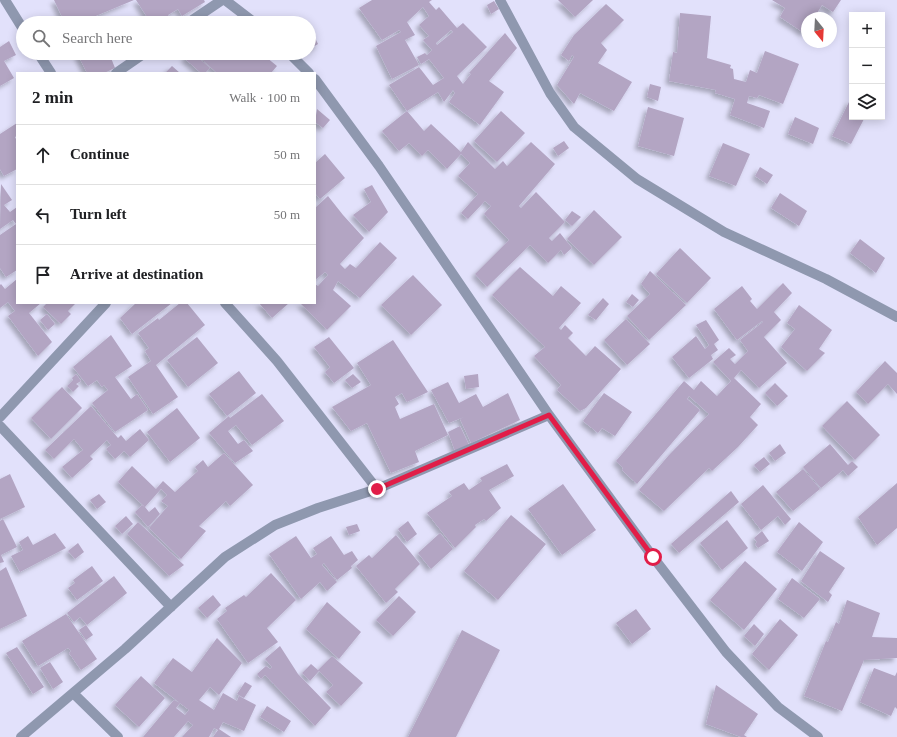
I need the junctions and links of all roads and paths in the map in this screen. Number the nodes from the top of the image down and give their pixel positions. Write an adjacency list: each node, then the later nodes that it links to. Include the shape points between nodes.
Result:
1 (5, 0): 7 (street)
2 (222, 0): 5 (street)
3 (225, 0): 6 (street)
4 (500, 0): 17 (street, via 550,93 574,127 637,179 724,232 826,279)
5 (198, 16)
6 (246, 16)
7 (16, 18)
8 (43, 60): 11 (street)
9 (135, 60): 12 (street)
10 (296, 60): 13 (street)
11 (50, 72)
12 (117, 72)
13 (308, 72)
14 (316, 80): 18 (street, via 380,166)
15 (105, 304): 19 (street)
16 (226, 304): 21 (street, via 277,361)
17 (897, 317)
18 (549, 415): 21 (street); 26 (street, via 726,652 778,707)
19 (0, 417)
20 (0, 426): 22 (street)
21 (377, 489): 22 (street, via 275,525 225,557)
22 (171, 607): 23 (street)
23 (73, 693): 24 (street); 25 (street)
24 (21, 737)
25 (118, 737)
26 (818, 737)

